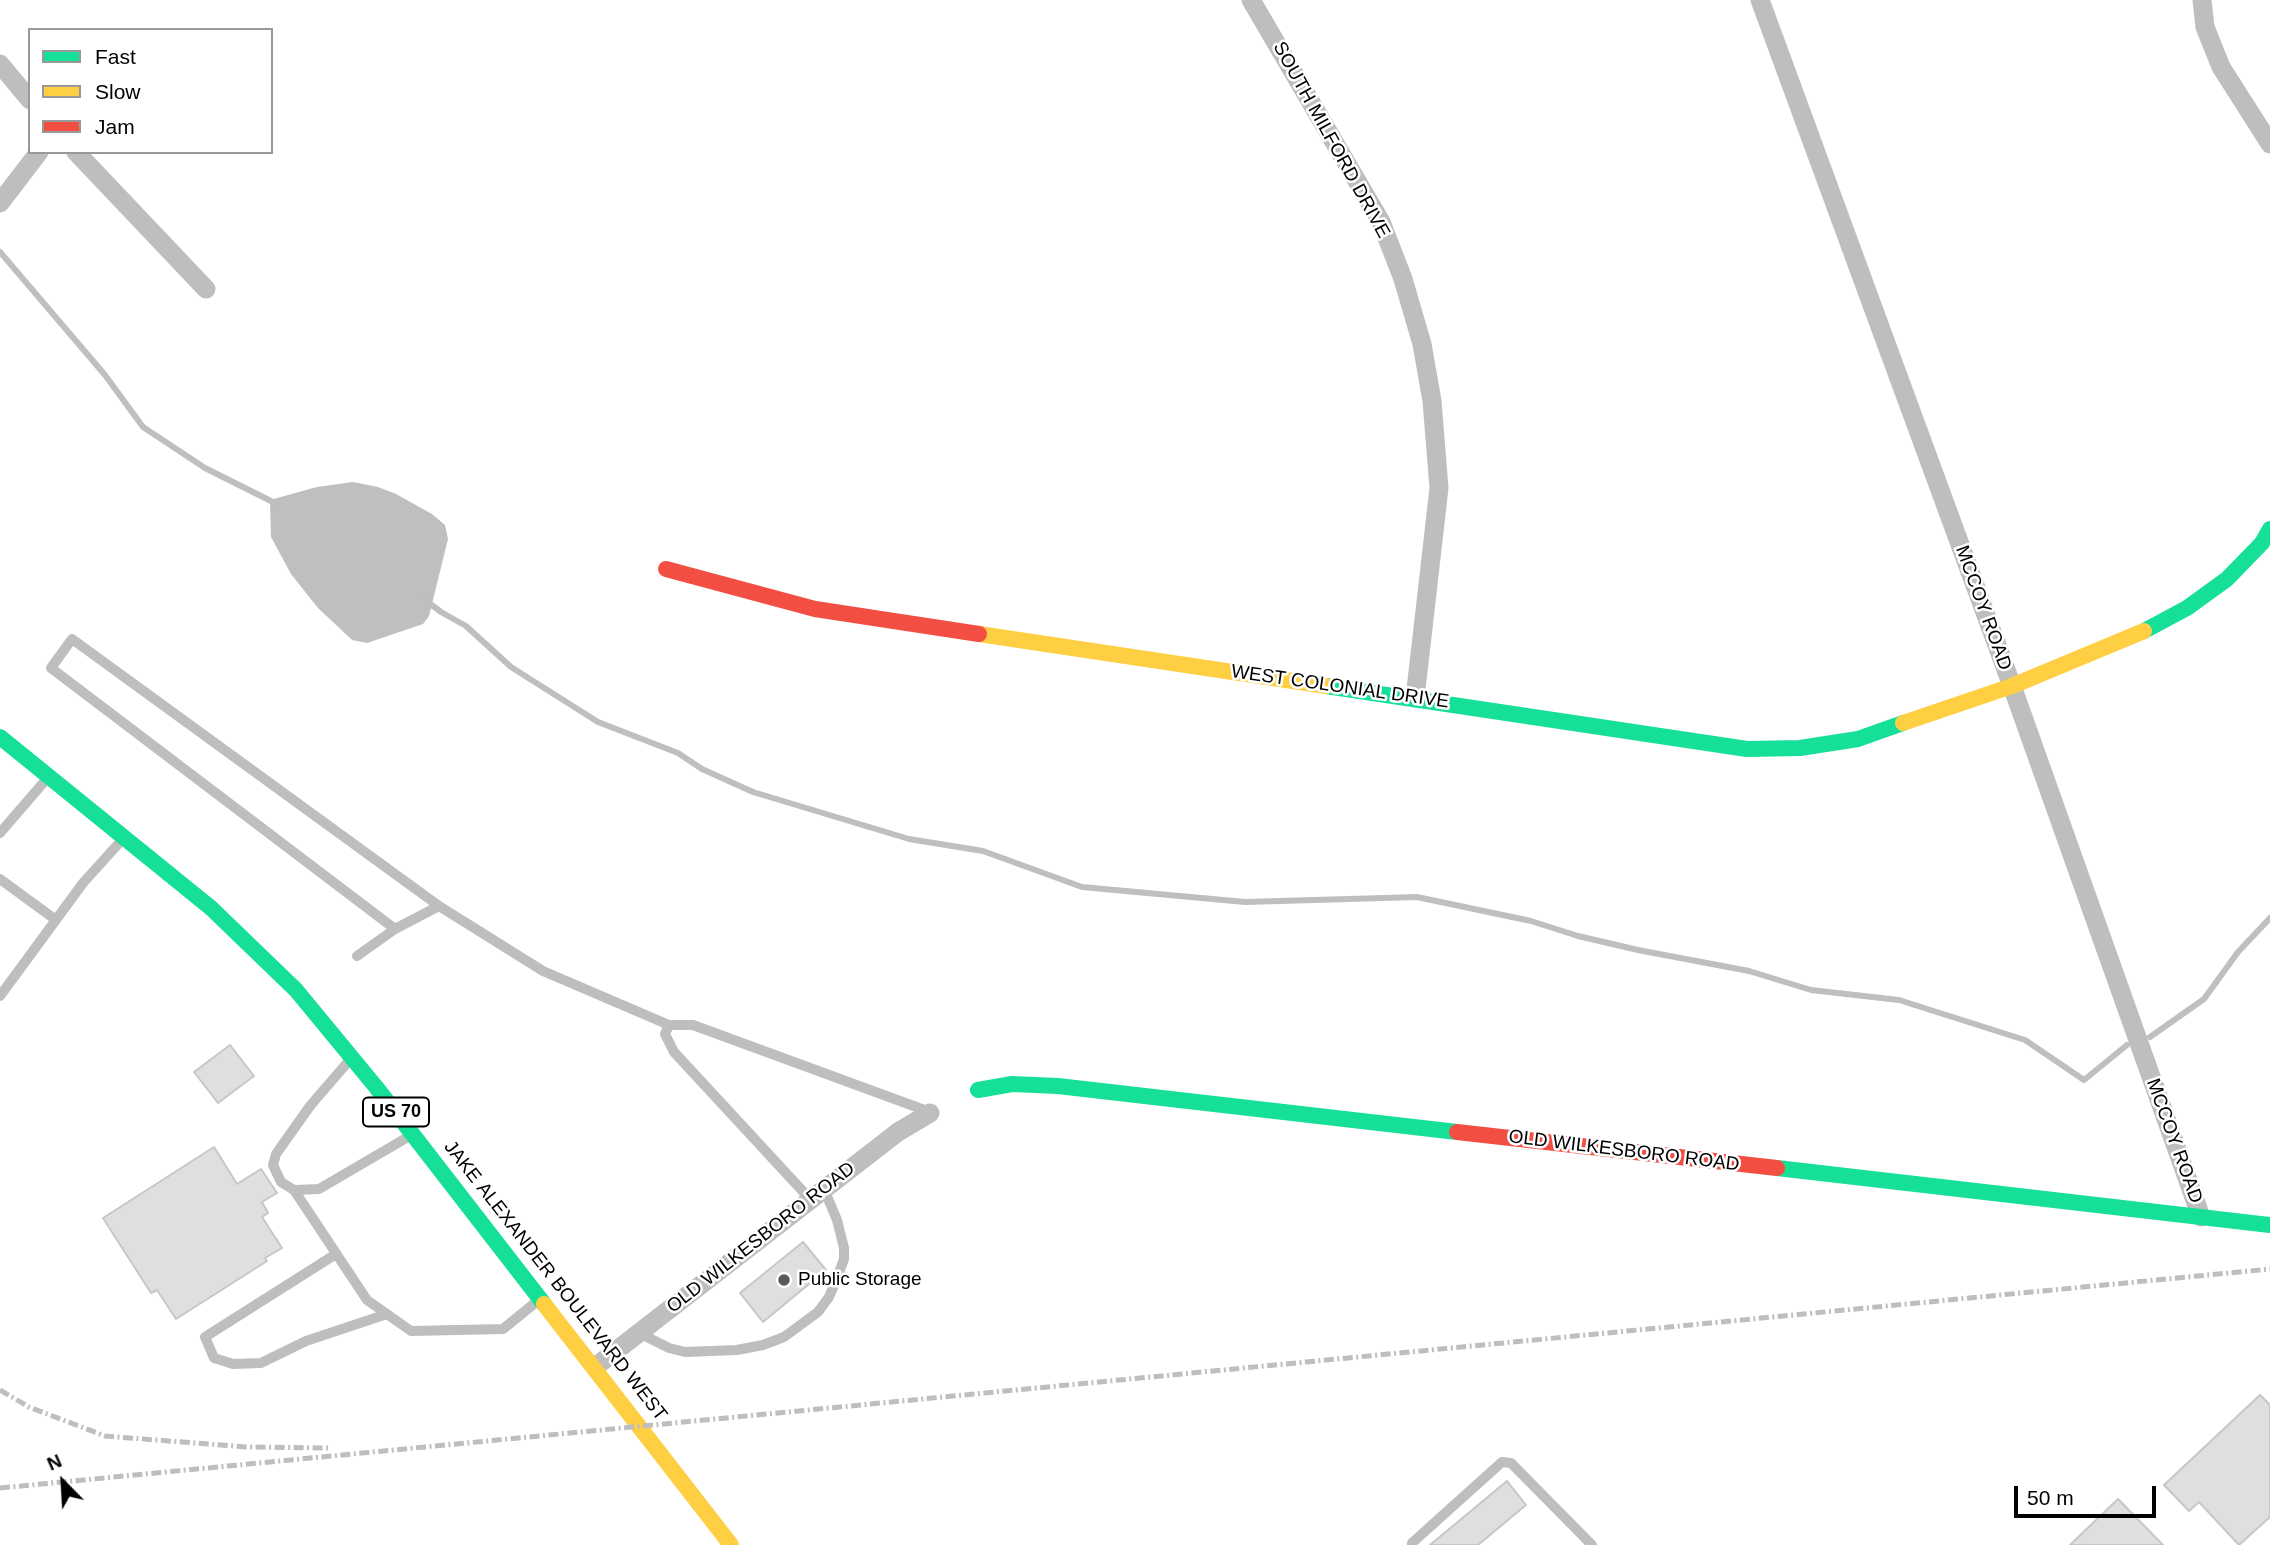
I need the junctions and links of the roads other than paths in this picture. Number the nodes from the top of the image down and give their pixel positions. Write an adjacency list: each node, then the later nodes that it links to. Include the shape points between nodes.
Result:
1 (1251, 0): 14 (street, SOUTH MILFORD DRIVE, via 1381,222 1422,344 1439,488)
2 (1760, 0): 13 (street, MCCOY ROAD)
3 (2202, 0): 6 (street, via 2205,27 2221,67)
4 (0, 64): 5 (street)
5 (28, 98)
6 (2270, 144)
7 (38, 154): 9 (street)
8 (78, 154): 10 (street)
9 (0, 204)
10 (206, 289)
11 (2270, 529): 13 (main road, WEST COLONIAL DRIVE, via 2262,544 2228,579 2187,608 2136,635)
12 (666, 569): 14 (main road, WEST COLONIAL DRIVE, via 815,608)
13 (2012, 687): 14 (main road, WEST COLONIAL DRIVE, via 1858,739 1800,748 1747,749); 32 (street, MCCOY ROAD)
14 (1415, 698)
15 (0, 737): 16 (main road, JAKE ALEXANDER BOULEVARD WEST / US 70)
16 (49, 777): 17 (lane); 18 (main road, JAKE ALEXANDER BOULEVARD WEST / US 70)
17 (0, 832)
18 (125, 837): 21 (lane); 26 (main road, JAKE ALEXANDER BOULEVARD WEST / US 70, via 221,917 296,990)
19 (0, 879): 21 (lane)
20 (439, 905): 22 (lane); 22 (lane, via 72,639 51,668); 25 (lane, via 543,971)
21 (56, 920): 24 (lane)
22 (395, 929): 23 (lane)
23 (357, 956)
24 (0, 996)
25 (669, 1026): 28 (lane, via 693,1025); 31 (lane, via 664,1034 674,1052)
26 (352, 1058): 29 (main road, JAKE ALEXANDER BOULEVARD WEST / US 70); 30 (lane, via 276,1154 273,1165 281,1182)
27 (978, 1090): 32 (main road, OLD WILKESBORO ROAD, via 1012,1084 1058,1086)
28 (930, 1113): 31 (street, OLD WILKESBORO ROAD)
29 (413, 1134): 30 (lane, via 319,1189); 35 (main road, JAKE ALEXANDER BOULEVARD WEST / US 70)
30 (294, 1190): 34 (lane)
31 (817, 1194): 37 (street, OLD WILKESBORO ROAD); 37 (lane, via 837,1220 845,1248 829,1297 818,1312 784,1337 737,1350 685,1352)
32 (2201, 1217): 33 (main road, OLD WILKESBORO ROAD)
33 (2270, 1225)
34 (336, 1254): 36 (lane, via 367,1300); 36 (lane, via 205,1337 214,1358 233,1364 261,1363 306,1341)
35 (541, 1298): 36 (lane, via 503,1329 411,1331); 38 (main road, JAKE ALEXANDER BOULEVARD WEST / US 70)
36 (387, 1314)
37 (639, 1332): 38 (street, OLD WILKESBORO ROAD)
38 (595, 1367): 39 (main road, JAKE ALEXANDER BOULEVARD WEST / US 70)
39 (732, 1545)
40 (1412, 1545): 41 (lane, via 1502,1462 1511,1463)
41 (1592, 1545)

